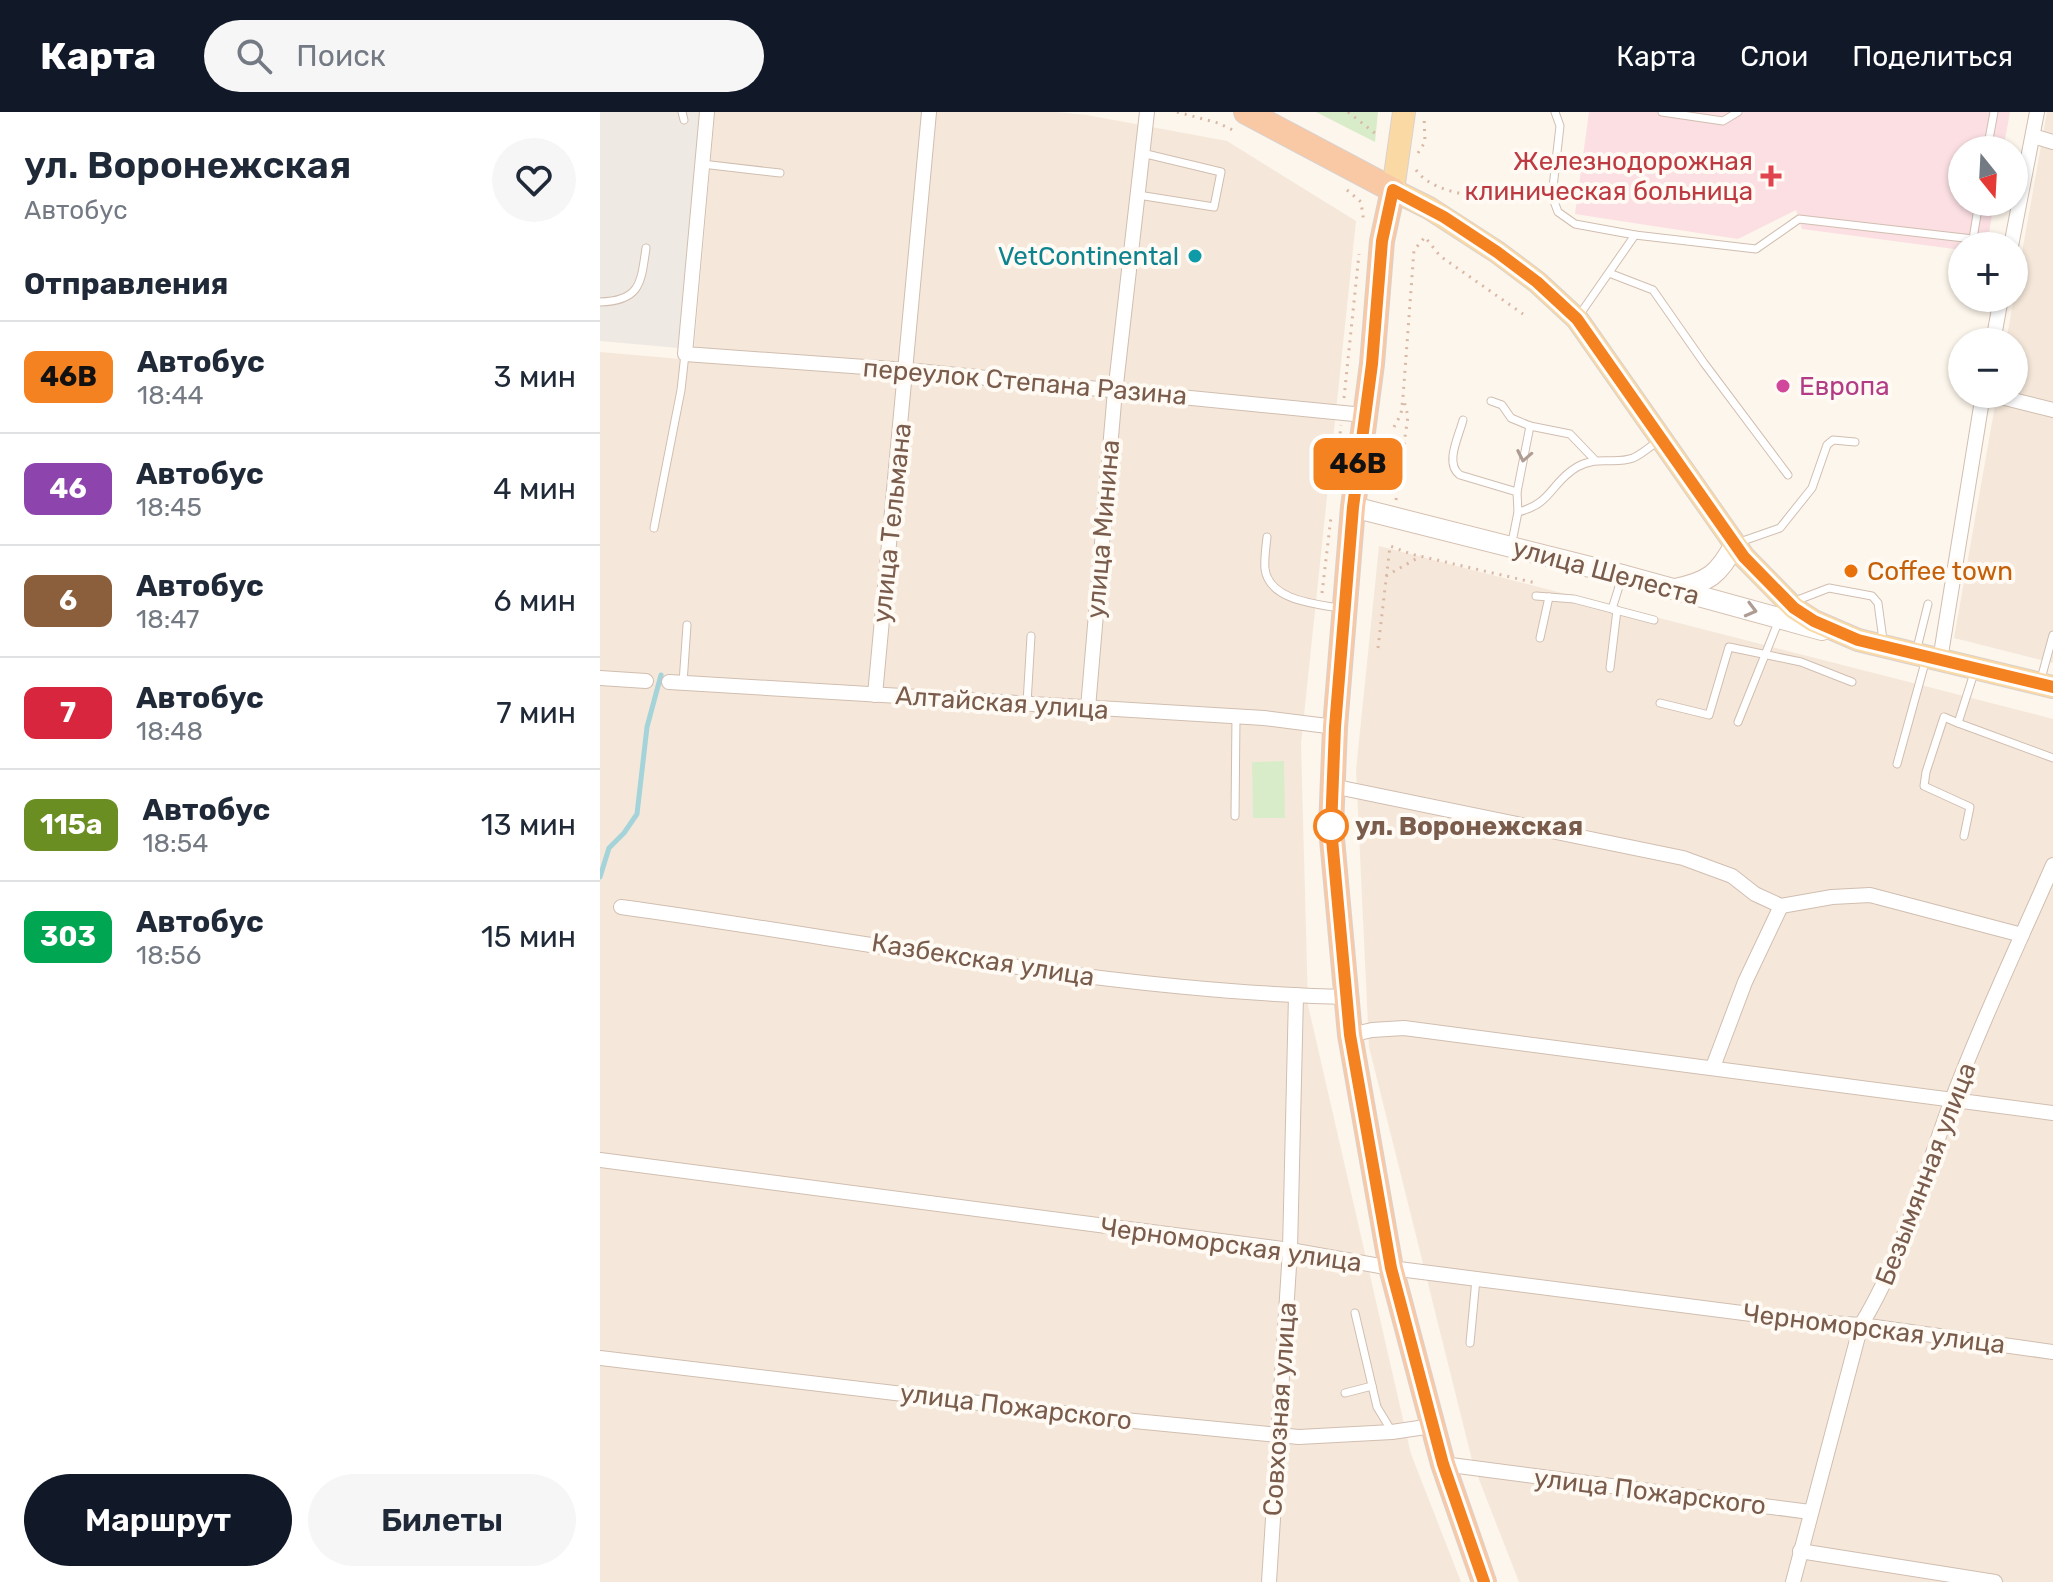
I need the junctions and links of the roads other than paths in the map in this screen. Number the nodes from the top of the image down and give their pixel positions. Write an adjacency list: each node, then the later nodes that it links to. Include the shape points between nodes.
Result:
1 (707, 112): 15 (street)
2 (929, 112): 27 (street, улица Тельмана)
3 (1147, 112): 14 (street, улица Минина)
4 (1404, 112): 17 (main road)
5 (1555, 112): 21 (lane, via 1560,126 1552,196 1558,212 1575,224)
6 (1662, 112): 7 (lane, via 1723,121)
7 (1738, 112)
8 (1994, 112): 11 (lane)
9 (2037, 112): 12 (street)
10 (1245, 124): 17 (highway)
11 (1990, 136)
12 (2033, 136): 13 (street); 20 (street)
13 (2053, 142)
14 (1142, 153): 18 (street, улица Минина); 18 (lane, via 1221,172 1214,207)
15 (702, 164): 16 (lane); 26 (street)
16 (780, 173)
17 (1393, 190): 25 (main road, улица Шелеста, via 1497,252); 33 (highway, via 1382,241)
18 (1138, 195): 28 (street, улица Минина)
19 (1977, 216): 21 (lane, via 1973,239 1799,219 1756,249)
20 (2014, 232)
21 (1635, 235): 23 (lane)
22 (646, 248): 24 (lane, via 637,289 621,299)
23 (1609, 273): 25 (lane); 39 (lane, via 1653,290)
24 (600, 302)
25 (1577, 319): 36 (main road, улица Шелеста)
26 (685, 354): 27 (street, переулок Степана Разина); 43 (lane)
27 (907, 370): 28 (street, переулок Степана Разина); 70 (street, улица Тельмана)
28 (1117, 390): 33 (street, переулок Степана Разина); 73 (street, улица Минина)
29 (1491, 401): 35 (lane)
30 (2028, 404): 32 (street)
31 (1983, 408): 62 (street)
32 (2053, 410)
33 (1364, 415): 41 (highway)
34 (1463, 420): 40 (lane, via 1454,471)
35 (1530, 426): 38 (lane, via 1570,434); 40 (lane, one-way to 40)
36 (1662, 438): 38 (lane, via 1631,459); 45 (main road, улица Шелеста)
37 (1855, 442): 45 (lane, via 1833,440 1827,445 1812,488 1780,528)
38 (1594, 459): 42 (lane, via 1565,476 1537,506)
39 (1788, 475)
40 (1517, 492): 42 (lane)
41 (1353, 507): 46 (main road, улица Шелеста); 52 (highway)
42 (1518, 512): 46 (lane)
43 (654, 528)
44 (1267, 537): 52 (lane, via 1267,576 1285,595)
45 (1735, 544): 48 (main road, via 1711,578); 54 (main road, улица Шелеста)
46 (1511, 547): 47 (main road, улица Шелеста)
47 (1622, 575): 48 (main road, улица Шелеста); 53 (lane)
48 (1675, 589): 54 (main road, улица Шелеста, one-way to 54)
49 (1536, 596): 50 (lane)
50 (1549, 597): 53 (lane); 59 (lane)
51 (1928, 604): 62 (lane)
52 (1345, 609): 77 (highway)
53 (1614, 610): 55 (lane); 63 (lane)
54 (1785, 611): 60 (main road, улица Шелеста); 60 (lane, via 1829,588 1872,596 1878,603); 61 (lane)
55 (1654, 620)
56 (687, 625): 68 (lane)
57 (2053, 635): 69 (lane)
58 (1031, 636): 72 (lane)
59 (1540, 638)
60 (1884, 646): 62 (main road, улица Шелеста)
61 (1764, 655): 67 (lane, via 1801,662); 71 (lane, via 1729,647 1709,715); 75 (lane)
62 (1927, 657): 64 (main road, улица Шелеста); 79 (lane)
63 (1610, 668)
64 (1976, 669): 69 (main road, улица Шелеста); 76 (lane)
65 (600, 678): 66 (street)
66 (646, 681)
67 (1852, 682)
68 (676, 683): 70 (street, Алтайская улица)
69 (2046, 686)
70 (875, 695): 72 (street, Алтайская улица)
71 (1660, 703)
72 (1027, 705): 73 (street, Алтайская улица)
73 (1088, 708): 74 (street, Алтайская улица)
74 (1236, 717): 77 (street, Алтайская улица); 81 (lane)
75 (1738, 722)
76 (1958, 723): 78 (lane); 82 (lane, via 1944,717 1924,786 1970,807)
77 (1335, 727): 80 (highway)
78 (2053, 758)
79 (1897, 764)
80 (1332, 786): 84 (street, via 1683,858 1732,876); 88 (highway)
81 (1235, 816)
82 (1964, 836)
83 (2053, 865): 86 (street, Безымянная улица)
84 (1781, 906): 86 (street, via 1870,895); 90 (street)
85 (621, 907): 87 (street, Казбекская улица, via 1125,981)
86 (2022, 935): 91 (street, Безымянная улица)
87 (1296, 995): 88 (street, Казбекская улица); 94 (street, Совхозная улица)
88 (1347, 997): 89 (highway)
89 (1350, 1035): 90 (street, via 1404,1028); 95 (highway)
90 (1713, 1067): 91 (street)
91 (1952, 1099): 92 (street); 98 (street, Безымянная улица, via 1902,1243)
92 (2053, 1113)
93 (600, 1160): 94 (street, Черноморская улица)
94 (1290, 1250): 95 (street, Черноморская улица); 106 (street, Совхозная улица)
95 (1391, 1268): 96 (street, Черноморская улица); 104 (highway)
96 (1476, 1279): 98 (street, Черноморская улица); 99 (lane)
97 (1355, 1313): 102 (lane)
98 (1861, 1325): 100 (street, Черноморская улица); 108 (street, Безымянная улица)
99 (1470, 1343)
100 (2053, 1352)
101 (600, 1358): 106 (street, улица Пожарского)
102 (1372, 1386): 103 (lane); 105 (lane, via 1380,1415)
103 (1345, 1393)
104 (1432, 1426): 105 (street, улица Пожарского); 107 (highway)
105 (1392, 1432): 106 (street, улица Пожарского)
106 (1278, 1435): 110 (street, Совхозная улица)
107 (1443, 1464): 108 (street, улица Пожарского); 111 (highway)
108 (1810, 1512): 109 (street, Безымянная улица)
109 (1800, 1551): 112 (street, Безымянная улица); 113 (street)
110 (1269, 1582)
111 (1484, 1582)
112 (1793, 1582)
113 (1995, 1582)

